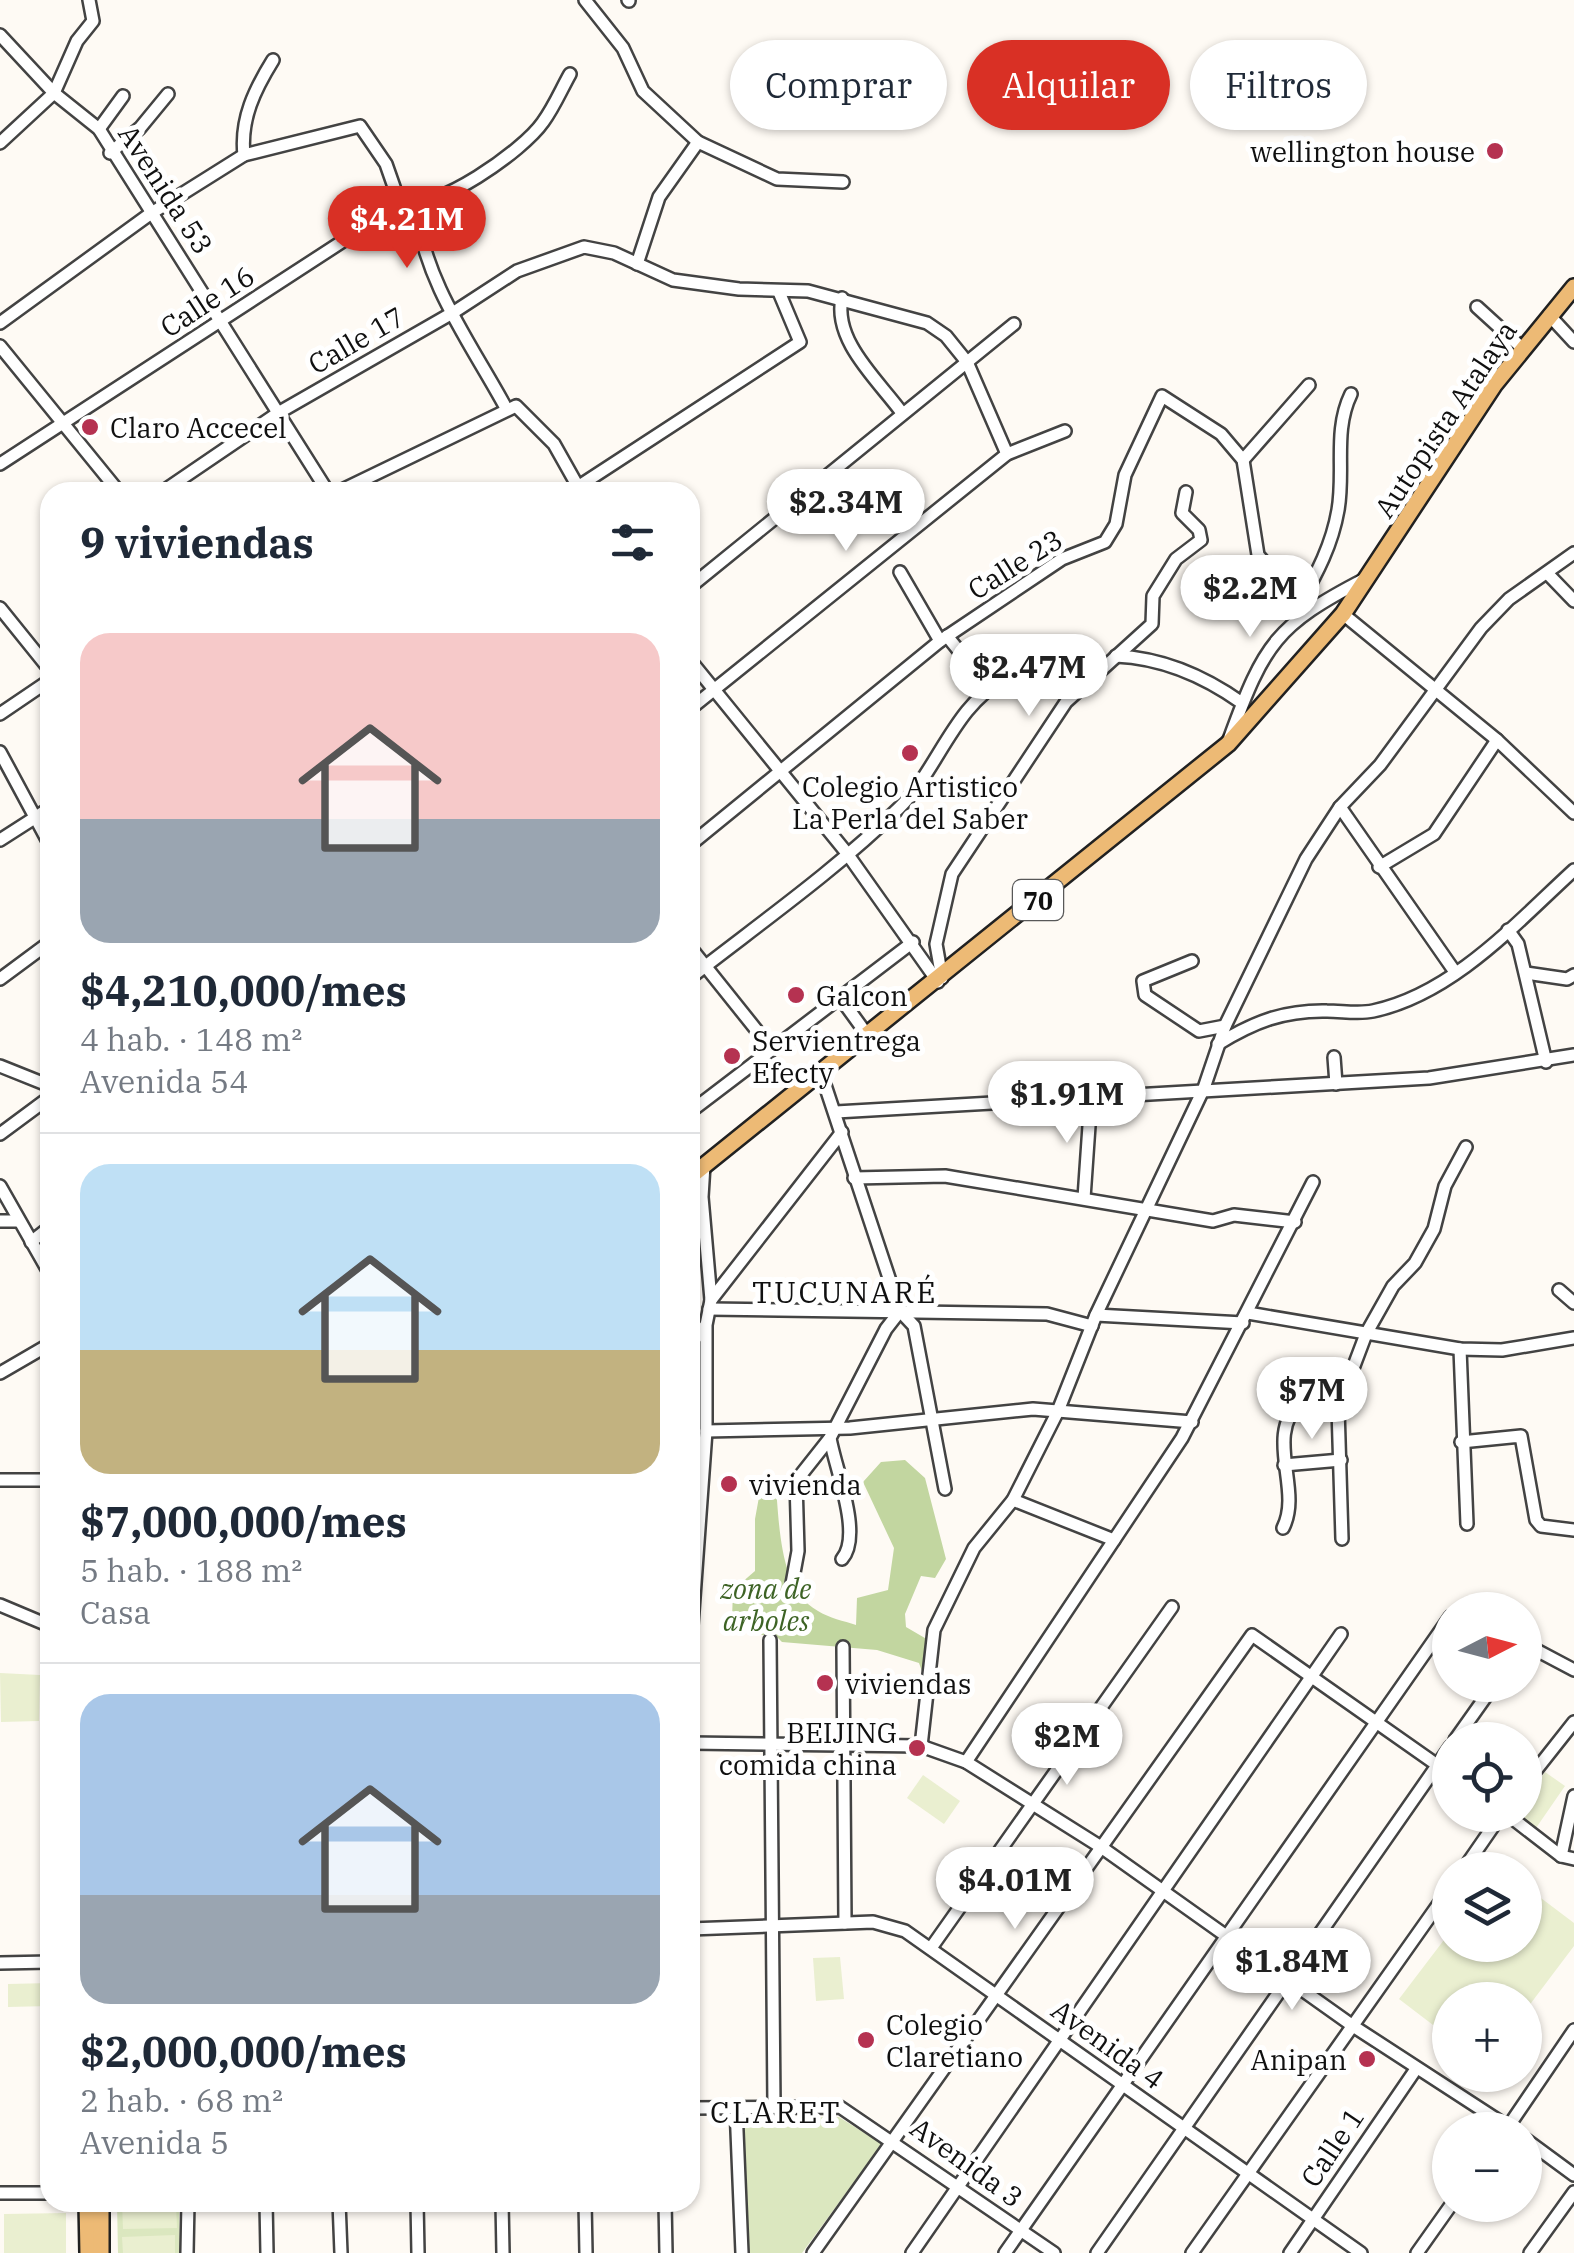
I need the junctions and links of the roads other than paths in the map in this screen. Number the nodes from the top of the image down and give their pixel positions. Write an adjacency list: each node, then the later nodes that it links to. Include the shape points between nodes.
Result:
1 (90, 0): 6 (street, via 94,21 77,41)
2 (586, 0): 10 (street, via 623,48 643,91)
3 (0, 34): 6 (street, Avenida 53)
4 (273, 60): 13 (street, via 246,117)
5 (570, 74): 16 (street, via 542,125 450,196)
6 (54, 94): 9 (street, Avenida 53); 11 (street)
7 (168, 94): 12 (street)
8 (123, 96): 9 (street)
9 (99, 129): 12 (street, Avenida 53)
10 (698, 142): 14 (street, via 777,178); 18 (street, via 658,197)
11 (0, 143)
12 (110, 153): 17 (street, Avenida 53)
13 (244, 154): 15 (street, via 360,126 386,164); 17 (street)
14 (843, 182)
15 (400, 204): 16 (street); 25 (street, Calle 16)
16 (416, 208): 23 (street, via 423,256)
17 (150, 214): 25 (street, Avenida 53); 26 (street)
18 (637, 264): 20 (street, via 673,280); 23 (street, Calle 17, via 584,247 517,271)
19 (1574, 287): 24 (main road, Autopista Atalaya / 70)
20 (779, 292): 21 (street); 47 (street, via 800,342)
21 (842, 298): 31 (street, via 927,324); 36 (street, via 843,332)
22 (1478, 308): 30 (street)
23 (454, 312): 34 (street); 35 (street, Calle 17)
24 (1549, 314): 28 (street); 30 (main road, Autopista Atalaya / 70)
25 (223, 321): 35 (street, Avenida 53); 37 (street, Calle 16)
26 (0, 323)
27 (1014, 324): 31 (street)
28 (1574, 342)
29 (0, 346): 37 (street)
30 (1521, 347): 52 (main road, Autopista Atalaya / 70)
31 (968, 362): 36 (street); 39 (street)
32 (1309, 385): 40 (street)
33 (1351, 394): 55 (street, via 1340,430 1338,509)
34 (506, 408): 45 (street); 46 (street, via 522,408 554,444)
35 (278, 413): 43 (street, Calle 17); 44 (street, Avenida 53)
36 (902, 414): 53 (street)
37 (66, 422): 41 (street, Calle 16); 42 (street)
38 (1065, 431): 39 (street)
39 (1007, 454): 65 (street)
40 (1243, 460): 55 (street, via 1258,555); 58 (street, Calle 23, via 1210,425 1162,396 1125,475 1116,524 1105,542 1062,559)
41 (0, 464)
42 (111, 482)
43 (177, 482)
44 (322, 482)
45 (360, 482)
46 (572, 482)
47 (590, 482)
48 (1186, 492): 59 (street, via 1182,513 1200,540 1176,560 1153,596 1152,624)
49 (1574, 553): 51 (street)
50 (900, 572): 58 (street)
51 (1548, 573): 54 (street); 64 (street, via 1490,618)
52 (1368, 577): 55 (street); 57 (main road, Autopista Atalaya / 70)
53 (700, 579)
54 (1574, 600)
55 (1303, 607): 68 (street, via 1256,666)
56 (0, 608): 60 (street)
57 (1343, 614): 64 (street); 71 (main road, Autopista Atalaya / 70)
58 (944, 639): 66 (street); 73 (street, Calle 23)
59 (1116, 656): 68 (street, via 1161,662); 95 (street, via 1066,702 952,874 936,944)
60 (40, 658)
61 (700, 671): 65 (street)
62 (1005, 679): 66 (street)
63 (40, 687): 69 (street)
64 (1434, 687): 70 (street); 74 (street, via 1380,766)
65 (715, 688): 67 (street); 73 (street)
66 (989, 688): 81 (street, via 901,806)
67 (700, 701)
68 (1242, 703): 71 (street)
69 (0, 714)
70 (1497, 740): 75 (street); 82 (street, via 1434,834)
71 (1228, 744): 95 (main road, Autopista Atalaya / 70)
72 (0, 752): 77 (street)
73 (783, 772): 79 (street, Calle 23); 81 (street)
74 (1340, 807): 82 (street); 97 (street, via 1306,859)
75 (1574, 814)
76 (40, 815): 77 (street)
77 (35, 818): 78 (street); 80 (street)
78 (40, 827)
79 (700, 838)
80 (0, 840)
81 (846, 852): 85 (street); 89 (street)
82 (1379, 867): 91 (street)
83 (1574, 870): 84 (street)
84 (1508, 930): 91 (street); 92 (street)
85 (913, 942): 95 (street); 96 (street)
86 (40, 949): 94 (street)
87 (700, 959): 89 (street)
88 (1192, 960): 98 (street, via 1144,981 1143,988)
89 (706, 966): 90 (street); 100 (street)
90 (700, 970)
91 (1455, 972): 101 (street, via 1406,1002 1369,1012 1263,1018)
92 (1526, 973): 93 (street, via 1567,979); 104 (street)
93 (1574, 974)
94 (0, 979)
95 (940, 980): 99 (main road, Autopista Atalaya / 70)
96 (839, 996): 99 (street); 100 (street)
97 (1225, 1026): 98 (street); 101 (street)
98 (1199, 1031): 101 (street)
99 (868, 1036): 106 (main road, Autopista Atalaya / 70)
100 (770, 1046): 112 (street)
101 (1216, 1050): 109 (street)
102 (1574, 1055): 104 (street)
103 (1334, 1057): 108 (street)
104 (1546, 1062): 108 (street)
105 (0, 1066): 107 (street)
106 (822, 1072): 113 (street); 117 (main road, Autopista Atalaya / 70)
107 (40, 1082)
108 (1336, 1084): 109 (street)
109 (1204, 1088): 110 (street); 123 (street)
110 (1091, 1097): 113 (street); 122 (street)
111 (40, 1104): 115 (street)
112 (700, 1104)
113 (836, 1112): 114 (street)
114 (842, 1132): 119 (street); 132 (street)
115 (0, 1134)
116 (1466, 1147): 138 (street, via 1445,1186 1434,1229)
117 (704, 1166): 118 (main road, Autopista Atalaya / 70); 132 (street)
118 (700, 1169)
119 (854, 1178): 122 (street, via 946,1176); 133 (street)
120 (1313, 1182): 126 (street)
121 (0, 1186): 125 (street)
122 (1084, 1198): 123 (street)
123 (1146, 1210): 126 (street, via 1213,1221 1234,1215); 135 (street)
124 (0, 1220): 125 (street)
125 (18, 1221): 128 (street)
126 (1295, 1222): 134 (street)
127 (40, 1234): 128 (street)
128 (30, 1242): 129 (street)
129 (40, 1258)
130 (1560, 1290): 131 (street)
131 (1574, 1303)
132 (710, 1305): 133 (street); 136 (street)
133 (900, 1312): 135 (street); 147 (street, via 914,1326); 149 (street)
134 (1246, 1318): 135 (street); 138 (street); 148 (street)
135 (1094, 1320): 146 (street)
136 (706, 1325): 137 (street); 143 (street)
137 (700, 1333)
138 (1366, 1334): 140 (street); 145 (street)
139 (1574, 1338): 140 (street, via 1502,1350)
140 (1460, 1349): 152 (street)
141 (40, 1350): 144 (street)
142 (700, 1369): 143 (street)
143 (707, 1369): 150 (street)
144 (0, 1373)
145 (1338, 1408): 153 (street); 154 (street, via 1296,1404)
146 (1058, 1411): 147 (street); 148 (street); 158 (street)
147 (930, 1419): 149 (street); 157 (street)
148 (1192, 1422): 164 (street)
149 (837, 1425): 150 (street); 151 (street)
150 (706, 1431): 159 (street)
151 (830, 1438): 165 (street, via 850,1522); 166 (street, via 796,1481 798,1551)
152 (1461, 1442): 160 (street); 162 (street, via 1521,1436 1536,1520)
153 (1342, 1460): 154 (street); 163 (street)
154 (1284, 1464): 161 (street)
155 (0, 1480): 156 (street)
156 (40, 1480)
157 (945, 1489)
158 (1013, 1500): 164 (street); 181 (street, via 974,1548 934,1630)
159 (700, 1514)
160 (1467, 1524)
161 (1284, 1528)
162 (1574, 1530)
163 (1342, 1539)
164 (1114, 1540): 183 (street)
165 (842, 1559)
166 (791, 1589)
167 (0, 1605): 169 (street)
168 (1172, 1607): 188 (street)
169 (40, 1622)
170 (1341, 1634): 176 (street)
171 (770, 1640): 180 (street)
172 (1432, 1642): 177 (street)
173 (843, 1648): 182 (street)
174 (1542, 1653): 175 (street)
175 (1574, 1670)
176 (1311, 1676): 177 (street); 191 (street, via 1252,1635); 194 (street)
177 (1378, 1719): 184 (street); 199 (street)
178 (1574, 1722): 185 (street)
179 (700, 1744): 180 (street)
180 (769, 1746): 182 (street); 197 (street)
181 (922, 1746): 182 (street); 183 (street)
182 (844, 1747): 196 (street)
183 (960, 1759): 188 (street)
184 (1432, 1761)
185 (1542, 1762)
186 (1432, 1772): 203 (street)
187 (1574, 1796): 193 (street)
188 (1032, 1802): 191 (street); 200 (street)
189 (1491, 1832): 192 (street)
190 (1529, 1832): 193 (street)
191 (1101, 1847): 194 (street); 204 (street)
192 (1476, 1852)
193 (1568, 1858)
194 (1165, 1890): 199 (street); 207 (street)
195 (1432, 1914): 205 (street)
196 (845, 1923): 197 (street, Avenida 4); 200 (street, Avenida 4, via 890,1926)
197 (771, 1926): 198 (street, Avenida 4); 210 (street)
198 (700, 1929)
199 (1228, 1936): 203 (street); 209 (street)
200 (932, 1948): 204 (street, Avenida 4)
201 (0, 1962): 202 (street)
202 (40, 1962)
203 (1289, 1981): 205 (street); 215 (street)
204 (997, 1994): 207 (street, Avenida 4); 216 (street)
205 (1353, 2026): 208 (street); 218 (street)
206 (1574, 2030): 214 (street)
207 (1060, 2041): 209 (street, Avenida 4); 220 (street)
208 (1416, 2068): 213 (street); 233 (street, Calle 1)
209 (1120, 2084): 215 (street, Avenida 4); 235 (street)
210 (774, 2106): 211 (street); 216 (street, Avenida 3, via 830,2104)
211 (736, 2107): 212 (street); 245 (street)
212 (700, 2108)
213 (1483, 2112)
214 (1520, 2112)
215 (1183, 2128): 218 (street, Avenida 4); 250 (street)
216 (894, 2140): 220 (street, Avenida 3); 246 (street)
217 (1542, 2150): 219 (street)
218 (1248, 2173): 233 (street, Avenida 4); 251 (street)
219 (1574, 2174)
220 (959, 2188): 235 (street, Avenida 3); 247 (street)
221 (40, 2192): 223 (street)
222 (1574, 2192): 255 (street)
223 (0, 2193)
224 (87, 2212): 236 (main road)
225 (100, 2212): 237 (main road)
226 (188, 2212): 238 (street)
227 (266, 2212): 239 (street)
228 (339, 2212): 240 (street)
229 (417, 2212): 241 (street)
230 (502, 2212): 242 (street)
231 (585, 2212): 243 (street)
232 (665, 2212): 244 (street)
233 (1313, 2218): 252 (street, Calle 1); 253 (street, Avenida 4)
234 (1439, 2222): 254 (street)
235 (1021, 2231): 248 (street); 249 (street, Avenida 3)
236 (88, 2253)
237 (101, 2253)
238 (186, 2253)
239 (266, 2253)
240 (340, 2253)
241 (418, 2253)
242 (503, 2253)
243 (586, 2253)
244 (666, 2253)
245 (742, 2253)
246 (813, 2253)
247 (912, 2253)
248 (1005, 2253)
249 (1054, 2253)
250 (1097, 2253)
251 (1192, 2253)
252 (1290, 2253)
253 (1361, 2253)
254 (1417, 2253)
255 (1530, 2253)

